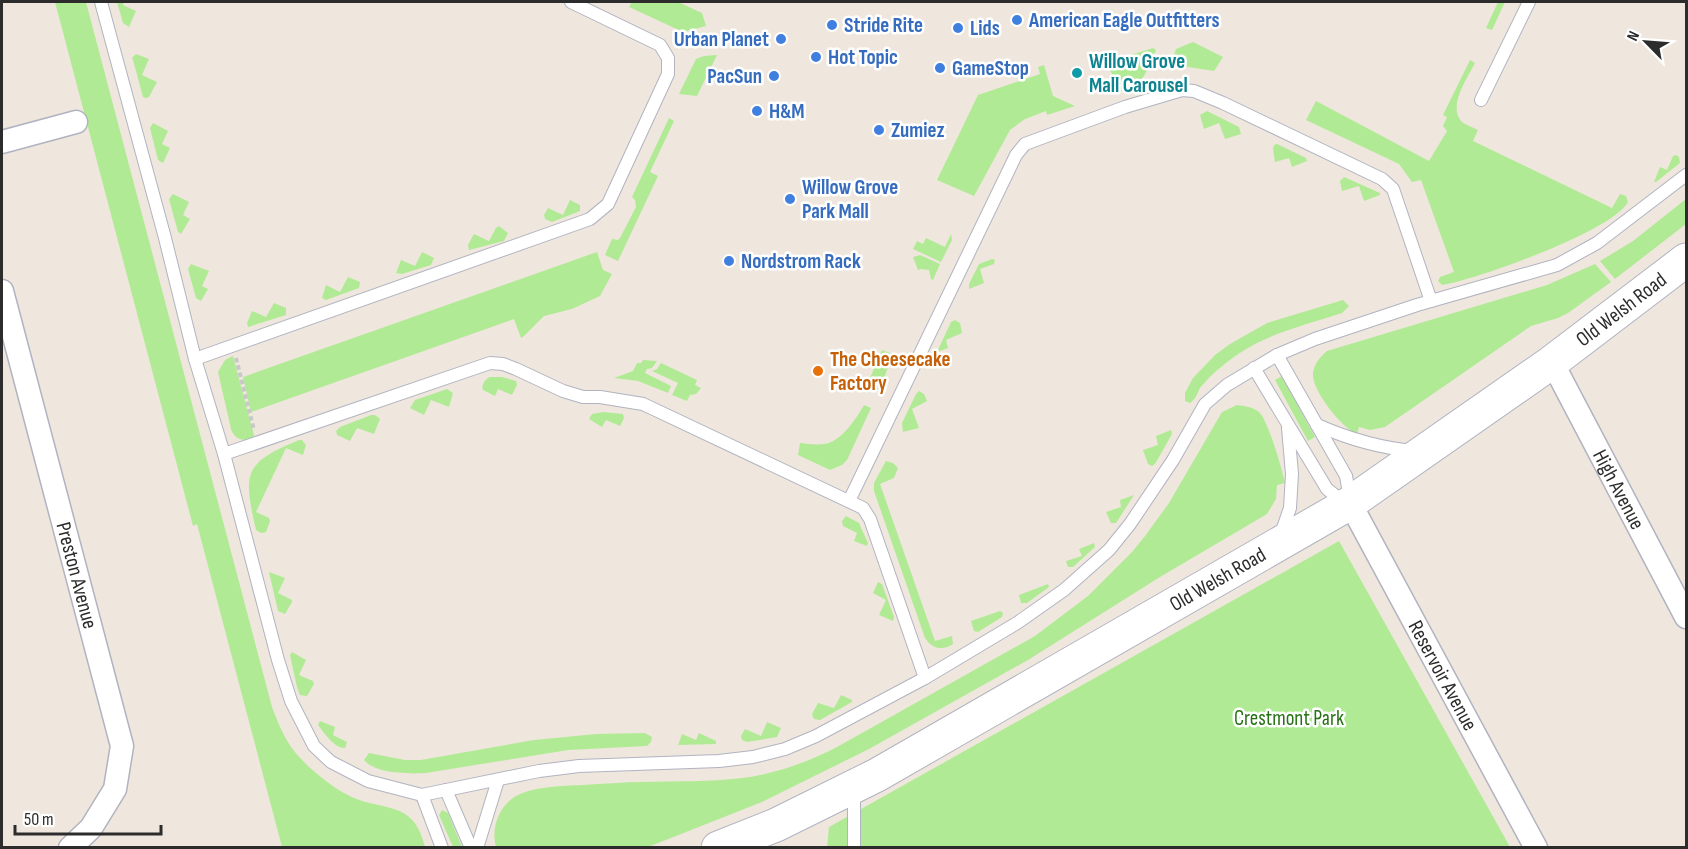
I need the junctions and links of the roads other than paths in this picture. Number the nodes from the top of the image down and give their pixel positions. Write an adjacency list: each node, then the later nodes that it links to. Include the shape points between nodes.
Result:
1 (101, 2): 12 (lane)
2 (571, 2): 12 (lane, via 660,45 668,58 668,74 655,106 608,204 601,211 590,219)
3 (1529, 2): 4 (lane)
4 (1481, 100)
5 (76, 122): 6 (street)
6 (2, 142)
7 (1686, 175): 10 (lane, via 1597,243 1557,265)
8 (1686, 260): 13 (street, Old Welsh Road)
9 (2, 291): 28 (street, Preston Avenue, via 122,746 115,789 91,828)
10 (1431, 301): 11 (lane); 19 (lane, via 1392,189 1382,179 1194,91 1182,90 1125,107 1025,144 1016,155)
11 (1276, 355): 14 (lane); 16 (lane)
12 (195, 358): 18 (lane)
13 (1552, 362): 17 (street, Old Welsh Road); 22 (street, High Avenue)
14 (1254, 369): 15 (lane); 23 (lane, via 1205,404 1148,500 1089,569 1017,622)
15 (1288, 423): 20 (lane, via 1327,489); 21 (lane, via 1290,508)
16 (1317, 425): 17 (lane, via 1362,443); 20 (lane, via 1346,476)
17 (1424, 452): 20 (street, Old Welsh Road)
18 (224, 454): 19 (lane, via 490,363 503,364 583,397 643,404); 27 (lane, via 278,660 291,701 314,746 349,773)
19 (849, 501): 23 (lane, via 863,508 870,519)
20 (1350, 503): 21 (street, Old Welsh Road); 34 (street, Reservoir Avenue)
21 (1277, 546): 25 (street, Old Welsh Road)
22 (1686, 617)
23 (925, 678): 24 (lane, via 816,736 753,757 579,766)
24 (498, 780): 26 (lane); 31 (lane)
25 (854, 786): 32 (street, Old Welsh Road, via 776,825); 33 (lane)
26 (446, 790): 27 (lane); 30 (lane)
27 (422, 795): 29 (lane)
28 (70, 848)
29 (442, 848)
30 (471, 848)
31 (477, 848)
32 (718, 848)
33 (854, 848)
34 (1536, 848)

